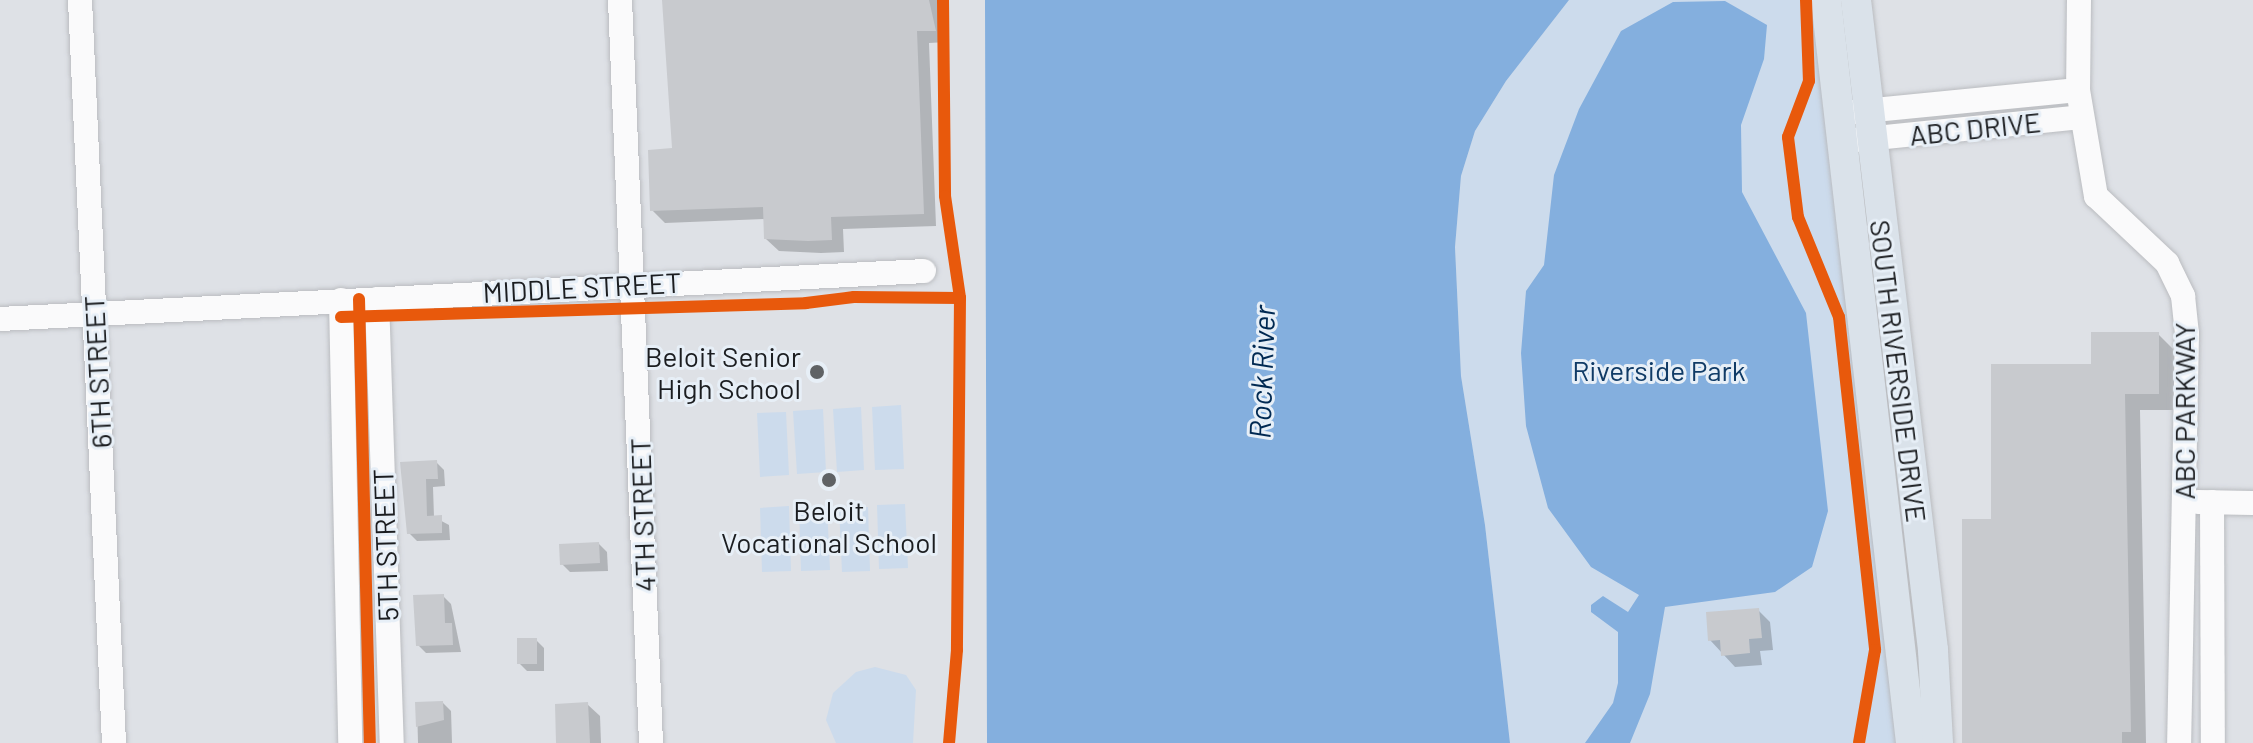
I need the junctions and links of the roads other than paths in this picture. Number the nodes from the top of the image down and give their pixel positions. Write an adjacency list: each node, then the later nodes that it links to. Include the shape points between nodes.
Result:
1 (80, 0): 13 (street, 6TH STREET)
2 (620, 0): 10 (street, 4TH STREET)
3 (1826, 0): 8 (main road, SOUTH RIVERSIDE DRIVE)
4 (1856, 0): 8 (main road, SOUTH RIVERSIDE DRIVE)
5 (2079, 0): 6 (street, ABC DRIVE)
6 (2078, 90): 7 (street, ABC DRIVE); 8 (street, ABC DRIVE)
7 (2081, 117): 8 (street, ABC DRIVE); 15 (street, ABC PARKWAY, via 2096,196 2167,263 2183,296)
8 (1855, 126): 22 (main road, SOUTH RIVERSIDE DRIVE); 23 (main road, SOUTH RIVERSIDE DRIVE, via 1933,650)
9 (924, 271): 10 (street, MIDDLE STREET)
10 (633, 284): 11 (street, MIDDLE STREET); 21 (street, 4TH STREET)
11 (377, 299): 12 (street, MIDDLE STREET); 20 (street, 5TH STREET)
12 (341, 300): 13 (street, MIDDLE STREET); 19 (street, 5TH STREET)
13 (94, 316): 14 (street, MIDDLE STREET); 18 (street, 6TH STREET)
14 (0, 319)
15 (2184, 502): 16 (street); 24 (street, ABC PARKWAY)
16 (2212, 502): 17 (street); 25 (street)
17 (2253, 503)
18 (114, 743)
19 (350, 743)
20 (392, 743)
21 (651, 743)
22 (1911, 743)
23 (1938, 743)
24 (2179, 743)
25 (2213, 743)

